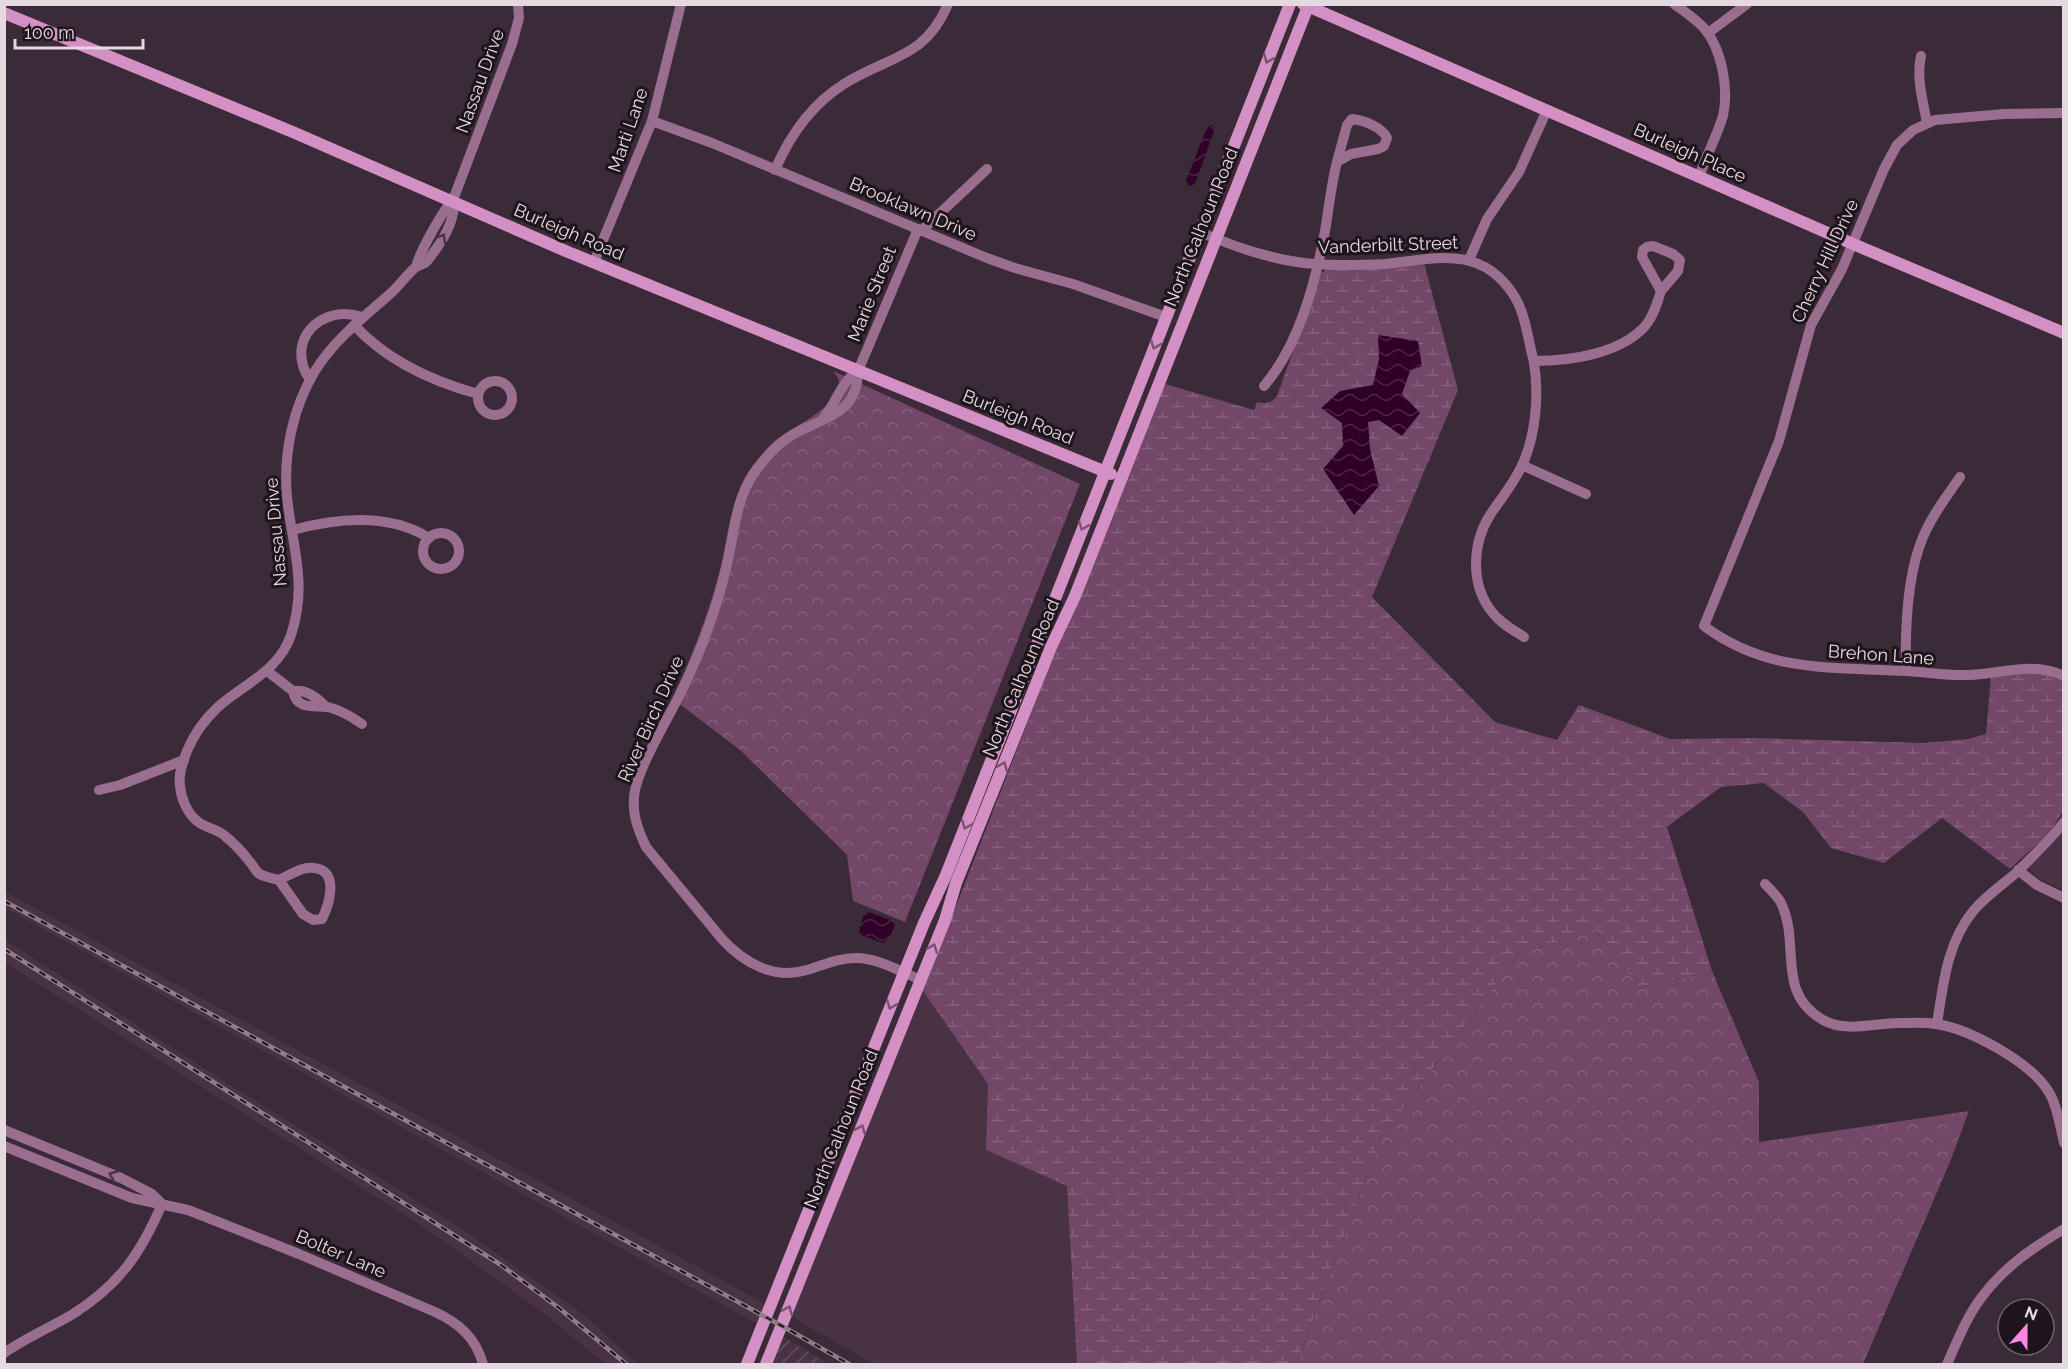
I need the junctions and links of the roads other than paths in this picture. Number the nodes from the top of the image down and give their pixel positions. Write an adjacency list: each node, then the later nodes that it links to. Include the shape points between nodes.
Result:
1 (518, 4): 19 (street, Nassau Drive, via 519,18 512,44)
2 (681, 4): 13 (street, Marti Lane)
3 (948, 4): 17 (street, via 924,42 845,83 820,102 798,129)
4 (1290, 4): 21 (main road, North Calhoun Road, one-way to 21)
5 (1674, 4): 9 (street)
6 (1747, 4): 9 (street)
7 (1307, 5): 11 (main road, Burleigh Place); 22 (main road, North Calhoun Road)
8 (4, 13): 19 (main road, Burleigh Road)
9 (1708, 33): 18 (street, via 1726,90 1720,123)
10 (1921, 56): 14 (street, via 1919,86)
11 (1547, 111): 18 (main road, Burleigh Place); 24 (street, via 1519,172 1487,219)
12 (2064, 113): 14 (street, Cherry Hill Drive, via 1962,116)
13 (652, 120): 17 (street, Brooklawn Drive); 25 (street, Marti Lane)
14 (1927, 123): 23 (street, Cherry Hill Drive, via 1904,136 1892,153)
15 (1337, 162): 15 (street, via 1351,154 1384,146 1385,133 1352,119); 26 (street)
16 (987, 169): 20 (street, Marie Street)
17 (776, 170): 20 (street, Brooklawn Drive)
18 (1699, 177): 23 (main road, Burleigh Place)
19 (453, 200): 25 (main road, Burleigh Road); 29 (street, Nassau Drive, via 455,210 444,236 426,263 416,267)
20 (919, 230): 28 (street, Brooklawn Drive, via 1005,264); 32 (street, Marie Street)
21 (1200, 232): 22 (street, Vanderbilt Street); 28 (main road, North Calhoun Road)
22 (1216, 239): 26 (street, Vanderbilt Street, via 1259,254); 39 (main road, North Calhoun Road)
23 (1853, 244): 30 (main road, Burleigh Place); 43 (street, Cherry Hill Drive, via 1811,324 1779,441)
24 (1469, 260): 26 (street, Vanderbilt Street, via 1446,256 1387,264); 31 (street, Vanderbilt Street, via 1490,271 1513,294 1520,306)
25 (594, 262): 32 (main road, Burleigh Road)
26 (1317, 264): 34 (street, via 1297,327 1274,375)
27 (1661, 291): 31 (street, via 1646,324 1617,346 1591,354)
28 (1166, 317): 37 (main road, North Calhoun Road, one-way to 37)
29 (358, 321): 33 (street, Nassau Drive, via 326,355); 33 (street, via 345,313 335,314 314,326 306,336 301,359); 35 (street, via 372,342 397,360 455,388)
30 (2064, 333)
31 (1534, 361): 36 (street, Vanderbilt Street, via 1536,409)
32 (858, 371): 37 (main road, Burleigh Road); 56 (street, River Birch Drive, via 858,386 841,410 791,435 764,459 750,479 737,513 710,623 690,675 639,776 635,818 646,847 734,953 752,965 794,973 839,958 860,958)
33 (310, 380): 41 (street, Nassau Drive, via 288,450 287,497)
34 (1264, 386)
35 (478, 394)
36 (1522, 465): 40 (street); 44 (street, Vanderbilt Street, via 1481,532 1476,578 1493,614)
37 (1105, 472): 39 (main road, Burleigh Road); 56 (main road, North Calhoun Road, one-way to 56)
38 (1960, 477): 46 (street, via 1929,524 1915,561)
39 (1121, 478): 57 (main road, North Calhoun Road, one-way to 39, via 956,883)
40 (1586, 494)
41 (293, 530): 42 (street, via 325,522 364,520 409,527); 45 (street, Nassau Drive, via 298,569 295,616 284,650)
42 (429, 538)
43 (1704, 626): 46 (street, Brehon Lane, via 1751,652 1789,664)
44 (1524, 637)
45 (267, 671): 48 (street, via 293,691 300,703 326,707); 49 (street, Nassau Drive, via 208,717)
46 (1906, 671): 47 (street, Brehon Lane, via 1970,675 2031,667)
47 (2063, 676)
48 (362, 724)
49 (184, 760): 50 (street); 53 (street, Nassau Drive, via 179,780 181,796 197,822 224,834 259,874)
50 (99, 790)
51 (2064, 822): 52 (street)
52 (2018, 870): 55 (street); 58 (street, via 1974,911 1957,937)
53 (279, 880): 53 (street, via 303,868 324,871 330,895 322,919 313,920 303,914)
54 (1765, 884): 58 (street, via 1780,902 1785,916 1798,996 1814,1014 1837,1026)
55 (2064, 898)
56 (904, 973): 57 (street, River Birch Drive); 66 (main road, North Calhoun Road, one-way to 66)
57 (921, 980): 67 (main road, North Calhoun Road, one-way to 57)
58 (1937, 1024): 60 (street, via 1988,1043 2034,1074 2051,1095)
59 (4, 1130): 62 (street, Bolter Lane, one-way to 59, via 130,1182)
60 (2064, 1143)
61 (4, 1146): 62 (street, Bolter Lane, via 132,1198)
62 (162, 1204): 64 (street, via 135,1258 106,1291); 65 (street, Bolter Lane, via 188,1210 286,1249 451,1320 469,1336)
63 (2064, 1229): 68 (street, via 2021,1257 1992,1285 1972,1312)
64 (4, 1353)
65 (483, 1365)
66 (747, 1365)
67 (766, 1365)
68 (1947, 1365)

